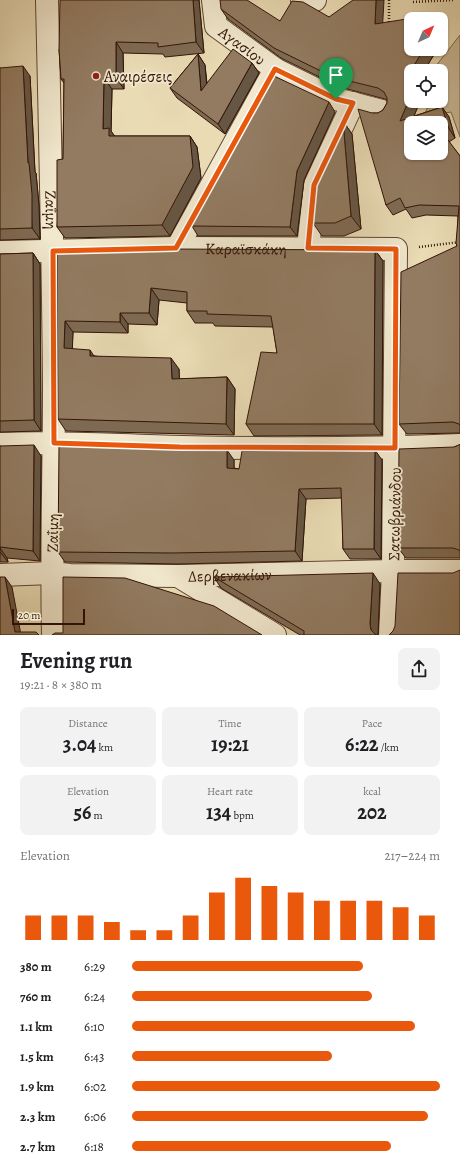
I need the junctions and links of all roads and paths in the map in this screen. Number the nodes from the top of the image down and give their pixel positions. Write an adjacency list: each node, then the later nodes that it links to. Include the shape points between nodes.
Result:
1 (47, 0): 16 (street, Ζαΐμη)
2 (213, 0): 9 (street, Αγασίου, via 216,26)
3 (302, 0): 4 (street)
4 (315, 0)
5 (389, 0): 8 (path)
6 (454, 0): 7 (path)
7 (413, 2)
8 (389, 29)
9 (275, 69): 10 (street, Αγασίου, via 336,99); 13 (street)
10 (353, 103): 11 (street, Αγασίου); 14 (street, via 314,185)
11 (382, 111)
12 (460, 242): 15 (path)
13 (176, 248): 14 (street, Καραϊσκάκη); 16 (street, Καραϊσκάκη)
14 (308, 248): 15 (street, Καραϊσκάκη)
15 (396, 249): 21 (street, Σατωβριάνδου)
16 (53, 251): 17 (street, Καραϊσκάκη); 18 (street, Ζαΐμη)
17 (0, 252)
18 (54, 443): 19 (street); 21 (street, via 187,448); 24 (street, Ζαΐμη)
19 (0, 444)
20 (460, 445): 21 (street)
21 (395, 448): 22 (street, Σατωβριάνδου)
22 (393, 571): 23 (street, Δερβενακίων); 26 (street, Δερβενακίων); 29 (street, Σατωβριάνδου)
23 (460, 571)
24 (52, 573): 25 (street, Δερβενακίων); 26 (street, Δερβενακίων); 27 (street, Ζαΐμη)
25 (0, 575)
26 (178, 576): 28 (street)
27 (53, 635)
28 (274, 635)
29 (390, 635)

